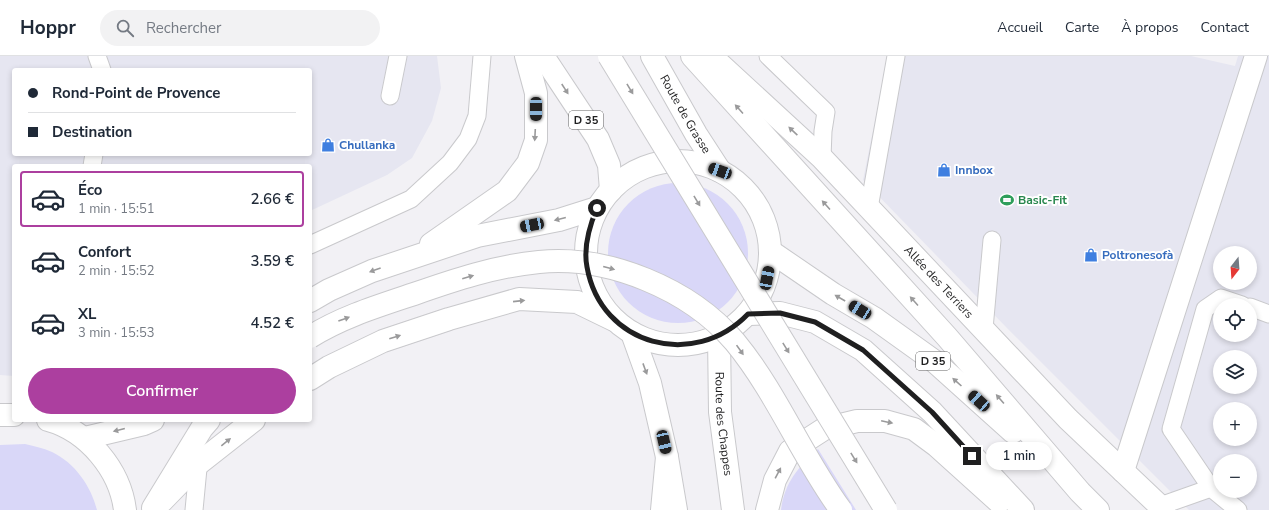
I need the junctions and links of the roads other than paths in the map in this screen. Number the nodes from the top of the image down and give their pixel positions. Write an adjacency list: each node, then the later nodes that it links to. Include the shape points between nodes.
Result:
1 (97, 56): 13 (lane)
2 (398, 56): 14 (lane)
3 (482, 56): 21 (lane, via 477,116 468,138 450,163 411,200)
4 (526, 56): 23 (main road, one-way to 23, via 536,93 536,140 528,163 507,190)
5 (544, 56): 17 (main road, D 35, one-way to 17, via 598,139 609,165)
6 (610, 56): 56 (main road, one-way to 56, bridge)
7 (652, 56): 16 (main road, Route de Grasse)
8 (692, 56): 46 (main road, one-way to 8, via 947,337)
9 (712, 56): 15 (main road, Allée des Terriers, one-way to 9)
10 (768, 56): 15 (lane, via 826,112)
11 (896, 56): 19 (lane)
12 (1256, 56): 44 (main road)
13 (101, 68)
14 (390, 96)
15 (822, 158): 19 (main road, Allée des Terriers)
16 (720, 171): 17 (main road, via 688,162 662,163 626,177); 22 (main road, via 750,196 761,213 768,232)
17 (611, 190): 18 (main road)
18 (597, 208): 23 (main road, one-way to 23, via 559,220 477,236); 29 (main road, via 586,247 587,267 592,286 601,304)
19 (869, 208): 30 (main road, Allée des Terriers)
20 (992, 240): 30 (lane)
21 (312, 244)
22 (770, 251): 27 (main road, via 767,278); 46 (main road, D 35, one-way to 22, via 934,361 874,318 833,294)
23 (412, 257): 24 (main road, one-way to 24, via 372,271)
24 (312, 300)
25 (1213, 304): 45 (lane, via 1205,309 1171,429)
26 (1257, 310): 28 (lane)
27 (748, 314): 33 (main road); 58 (main road, via 780,313 815,322 863,350 932,412)
28 (1269, 314)
29 (614, 320): 31 (main road); 34 (main road, one-way to 29, via 328,367 383,341 449,319 519,300 577,302)
30 (984, 329): 44 (main road, Allée des Terriers, via 1068,419)
31 (632, 333): 33 (main road, via 653,342 675,345 698,344); 42 (main road, one-way to 42, via 650,383)
32 (312, 335): 55 (main road, one-way to 55, bridge, via 332,323 443,284 496,269 540,262 572,263 603,266 636,275 702,310 734,341)
33 (719, 336): 53 (main road, Route des Chappes, via 720,412)
34 (312, 379)
35 (0, 415): 36 (main road)
36 (12, 415)
37 (55, 422): 41 (main road)
38 (148, 422): 41 (main road, one-way to 41)
39 (251, 422): 43 (main road, one-way to 39)
40 (204, 423): 43 (lane); 48 (main road)
41 (85, 438): 49 (main road, via 108,464 123,495)
42 (667, 457): 51 (main road); 52 (main road)
43 (198, 464): 48 (main road, via 171,493); 50 (lane)
44 (1123, 471): 47 (main road, Allée des Terriers)
45 (1211, 488): 47 (lane); 60 (lane)
46 (1080, 492): 59 (main road, D 35)
47 (1162, 508)
48 (151, 509)
49 (125, 510)
50 (194, 510)
51 (662, 510)
52 (676, 510)
53 (733, 510)
54 (767, 510): 57 (main road, one-way to 57, via 775,480 790,451 824,429 857,421 885,420 914,429)
55 (841, 510)
56 (886, 510)
57 (1009, 510)
58 (1023, 510)
59 (1098, 510)
60 (1238, 510)

